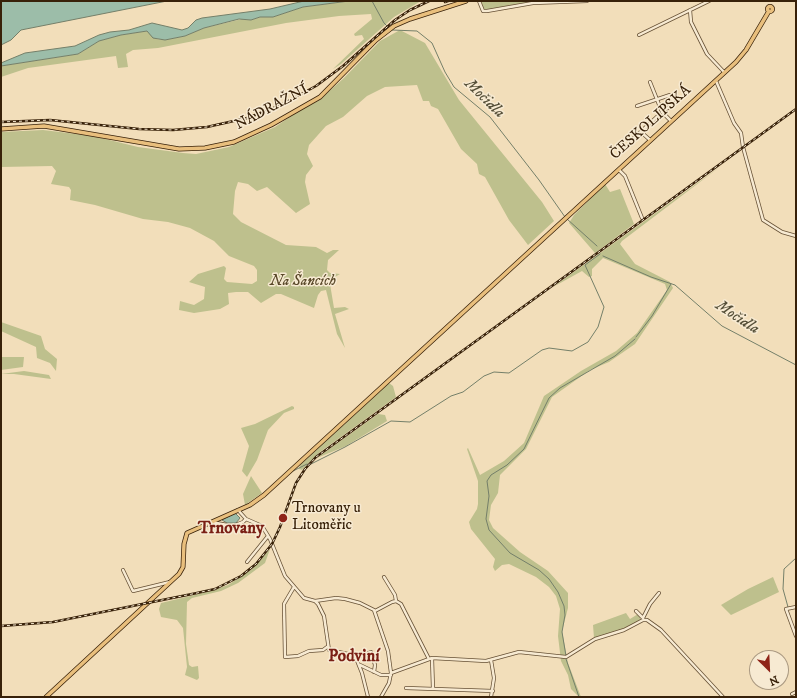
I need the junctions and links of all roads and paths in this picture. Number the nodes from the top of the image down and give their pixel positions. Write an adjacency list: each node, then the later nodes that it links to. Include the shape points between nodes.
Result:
1 (466, 1): 16 (main road, NÁDRAŽNÍ, via 407,20 389,29 320,97 271,125 234,142 205,148 179,149 94,133 36,126)
2 (480, 1): 3 (street, via 487,12 527,4)
3 (587, 1)
4 (709, 1): 6 (street)
5 (772, 1): 8 (main road, ČESKOLIPSKÁ, via 773,10 769,11 743,54)
6 (690, 10): 7 (street); 8 (street, via 691,22 699,38 708,54)
7 (639, 35)
8 (724, 72): 9 (main road, ČESKOLIPSKÁ)
9 (716, 80): 15 (main road, ČESKOLIPSKÁ); 22 (street, via 734,123 741,133 763,220 782,232)
10 (650, 82): 11 (street)
11 (656, 99): 12 (street); 13 (street); 13 (street, via 670,95 673,98 672,105)
12 (637, 106)
13 (662, 112): 15 (street)
14 (659, 115): 17 (street)
15 (671, 121): 19 (main road, ČESKOLIPSKÁ)
16 (1, 129)
17 (641, 132): 18 (street); 19 (street)
18 (634, 138)
19 (650, 140): 20 (main road, ČESKOLIPSKÁ)
20 (618, 169): 21 (street, via 625,176); 23 (main road, ČESKOLIPSKÁ, via 264,494 250,505)
21 (642, 218)
22 (796, 236)
23 (238, 510): 24 (street); 25 (main road, ČESKOLIPSKÁ)
24 (246, 519): 25 (street, via 233,526); 26 (street, via 259,524)
25 (209, 522): 30 (main road, ČESKOLIPSKÁ, via 189,531 186,535 183,569)
26 (268, 536): 27 (street); 31 (street, via 283,572)
27 (247, 562)
28 (123, 570): 30 (street, via 131,590 135,592)
29 (384, 577): 34 (street)
30 (171, 582): 53 (main road)
31 (294, 587): 33 (street, via 304,598); 41 (street, via 284,604 286,657)
32 (659, 593): 38 (street)
33 (315, 601): 36 (street, via 345,599 365,604); 41 (street, via 324,616)
34 (396, 601): 36 (street); 43 (street, via 401,604)
35 (796, 607): 40 (street, via 786,609)
36 (375, 611): 47 (street, via 388,651)
37 (636, 611): 38 (street)
38 (643, 618): 39 (street)
39 (647, 620): 44 (street, via 595,639 566,657 519,652); 57 (street, via 661,630)
40 (796, 636)
41 (327, 647): 42 (street, via 331,652 348,654)
42 (356, 658): 45 (street); 46 (street, via 371,652 375,665)
43 (431, 658): 44 (street); 47 (street); 49 (street)
44 (491, 660): 50 (street)
45 (359, 665): 46 (street); 54 (street)
46 (374, 672): 47 (street, via 388,676)
47 (391, 674): 55 (street)
48 (406, 688): 49 (street)
49 (433, 689): 50 (street)
50 (493, 691): 56 (street)
51 (796, 692): 52 (street)
52 (792, 694)
53 (46, 697)
54 (368, 697)
55 (381, 697)
56 (492, 697)
57 (723, 697)

